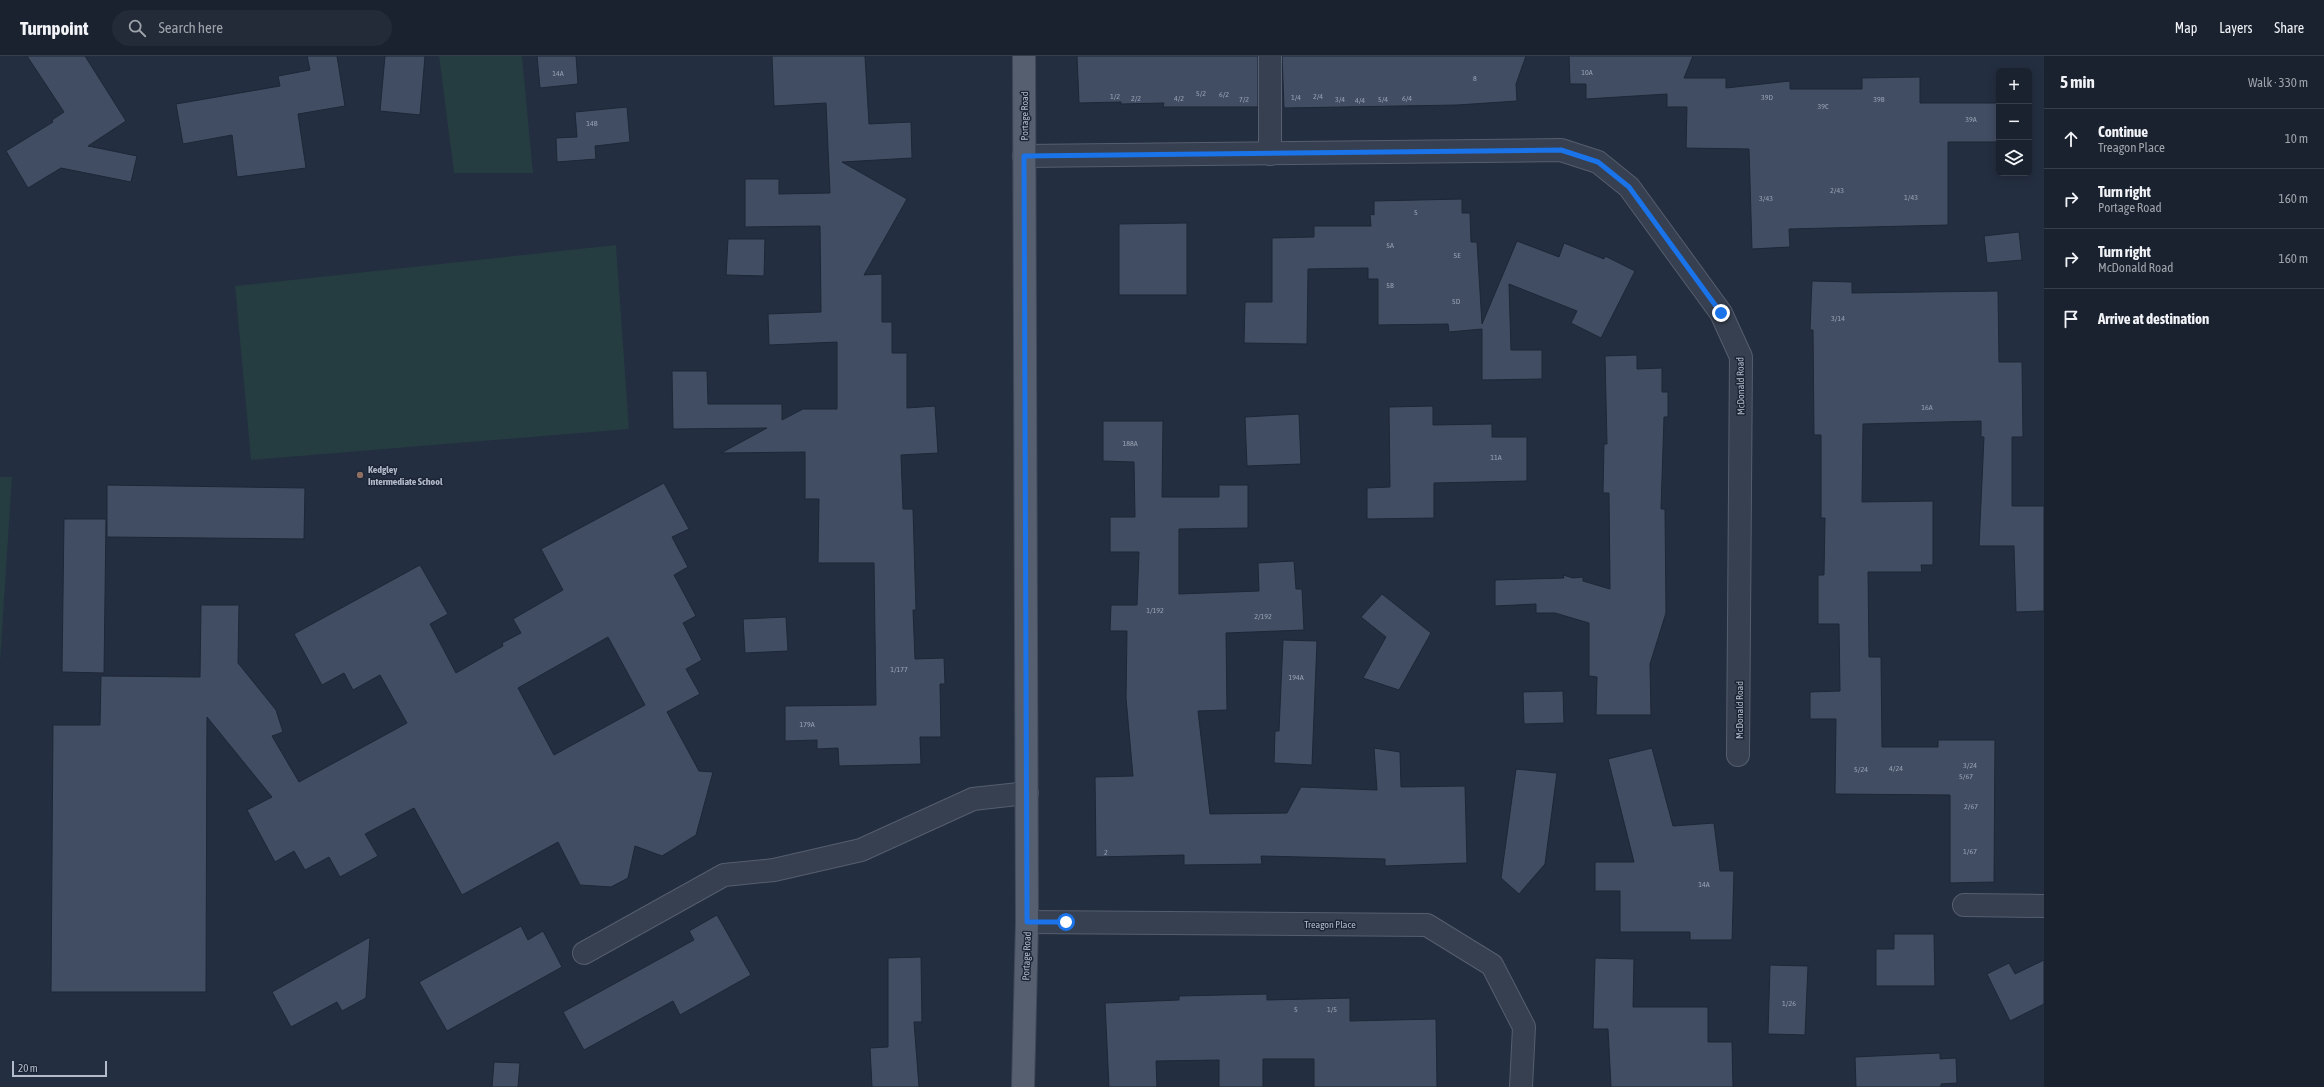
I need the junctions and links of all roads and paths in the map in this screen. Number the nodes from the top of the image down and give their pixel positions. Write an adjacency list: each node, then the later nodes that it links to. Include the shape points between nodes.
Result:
1 (1024, 56): 4 (main road, Portage Road)
2 (1270, 56): 3 (street)
3 (1270, 154): 4 (street, McDonald Road); 5 (street, McDonald Road, via 1561,150 1598,162 1629,187 1721,313 1741,357)
4 (1024, 156): 6 (main road, Portage Road)
5 (1738, 755)
6 (1027, 794): 9 (main road, Portage Road); 10 (street, via 973,799 861,850 774,870 724,875)
7 (1964, 905): 8 (street)
8 (2044, 906)
9 (1027, 922): 11 (main road, Portage Road); 12 (street, Treagon Place, via 1427,925 1492,965 1524,1027)
10 (584, 953)
11 (1023, 1087)
12 (1521, 1087)

